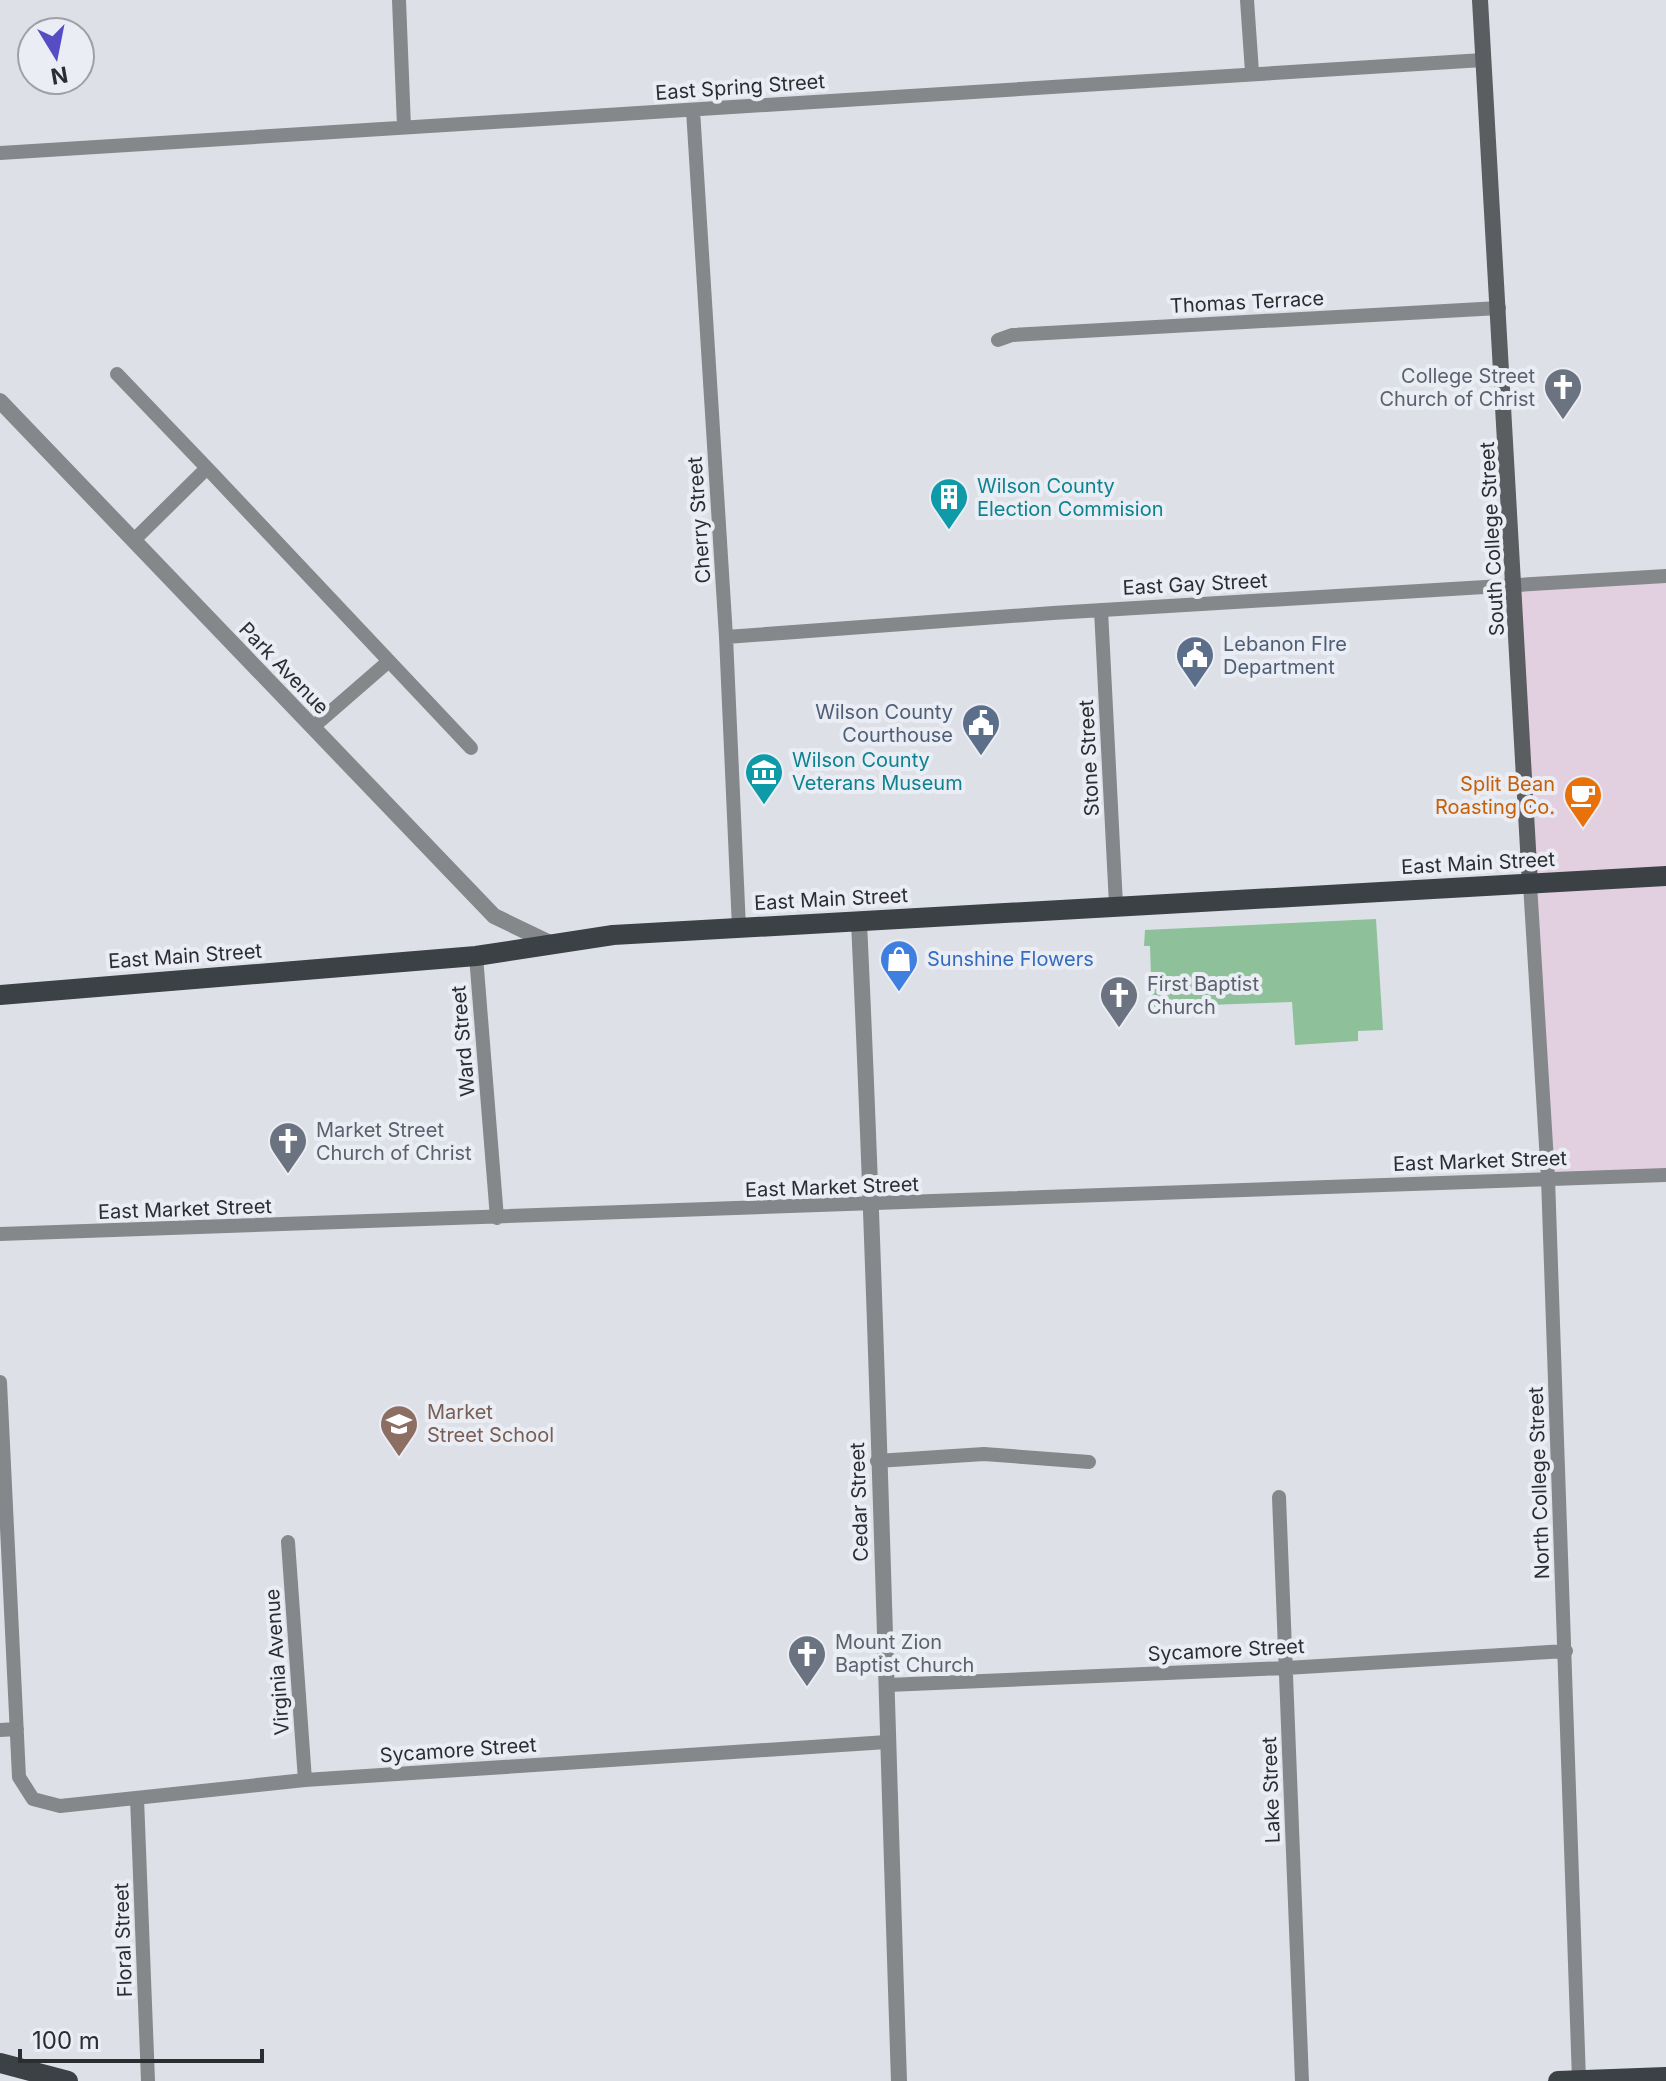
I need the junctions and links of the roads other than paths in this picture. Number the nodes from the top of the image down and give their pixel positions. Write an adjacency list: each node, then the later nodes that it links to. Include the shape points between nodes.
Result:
1 (399, 0): 7 (street)
2 (1247, 0): 5 (street)
3 (1480, 0): 4 (main road, South College Street)
4 (1483, 60): 5 (street, East Spring Street); 9 (main road, South College Street)
5 (1252, 72): 6 (street, East Spring Street)
6 (693, 110): 7 (street, East Spring Street); 18 (street, Cherry Street)
7 (404, 127): 8 (street, East Spring Street)
8 (0, 153)
9 (1499, 308): 10 (street, Thomas Terrace, via 1012,335); 16 (main road, South College Street)
10 (998, 340)
11 (117, 374): 13 (street)
12 (0, 401): 14 (street, Park Avenue)
13 (207, 468): 14 (street); 19 (street)
14 (134, 540): 20 (street, Park Avenue)
15 (1666, 576): 16 (street, East Gay Street)
16 (1512, 586): 17 (street, East Gay Street); 23 (main road, South College Street)
17 (1101, 610): 18 (street, East Gay Street); 24 (street, Stone Street)
18 (726, 637): 26 (street, Cherry Street)
19 (389, 661): 20 (street); 21 (street)
20 (313, 727): 27 (street, Park Avenue, via 494,916)
21 (471, 748)
22 (1666, 876): 23 (main road, East Main Street)
23 (1530, 884): 24 (main road, East Main Street); 31 (street, North College Street)
24 (1116, 905): 25 (main road, East Main Street)
25 (859, 922): 26 (main road, East Main Street); 32 (street, Cedar Street)
26 (739, 928): 27 (main road, East Main Street)
27 (552, 944): 28 (main road, East Main Street)
28 (476, 956): 29 (main road, East Main Street); 33 (street, Ward Street)
29 (0, 995)
30 (1666, 1175): 31 (street, East Market Street)
31 (1548, 1178): 32 (street, East Market Street); 41 (street, North College Street)
32 (873, 1205): 33 (street, East Market Street); 36 (street, Cedar Street)
33 (497, 1218): 34 (street, East Market Street)
34 (0, 1234)
35 (0, 1382): 40 (street)
36 (877, 1461): 37 (street, via 984,1454); 43 (street, Cedar Street)
37 (1089, 1462)
38 (1279, 1497): 42 (street, Lake Street)
39 (288, 1542): 47 (street, Virginia Avenue)
40 (5, 1561): 44 (street)
41 (1566, 1651): 42 (street, Sycamore Street); 51 (street, North College Street)
42 (1286, 1668): 43 (street, Sycamore Street); 55 (street, Lake Street)
43 (888, 1685): 46 (street, Cedar Street)
44 (17, 1729): 45 (street); 48 (street, Sycamore Street, via 19,1777 33,1799 60,1806)
45 (0, 1730)
46 (887, 1742): 47 (street, Sycamore Street); 54 (street, Cedar Street)
47 (305, 1780): 48 (street, Sycamore Street)
48 (137, 1798): 53 (street, Floral Street)
49 (0, 2063): 52 (main road)
50 (1666, 2077): 51 (main road)
51 (1579, 2080): 56 (main road)
52 (68, 2081)
53 (148, 2081)
54 (899, 2081)
55 (1302, 2081)
56 (1558, 2081)

